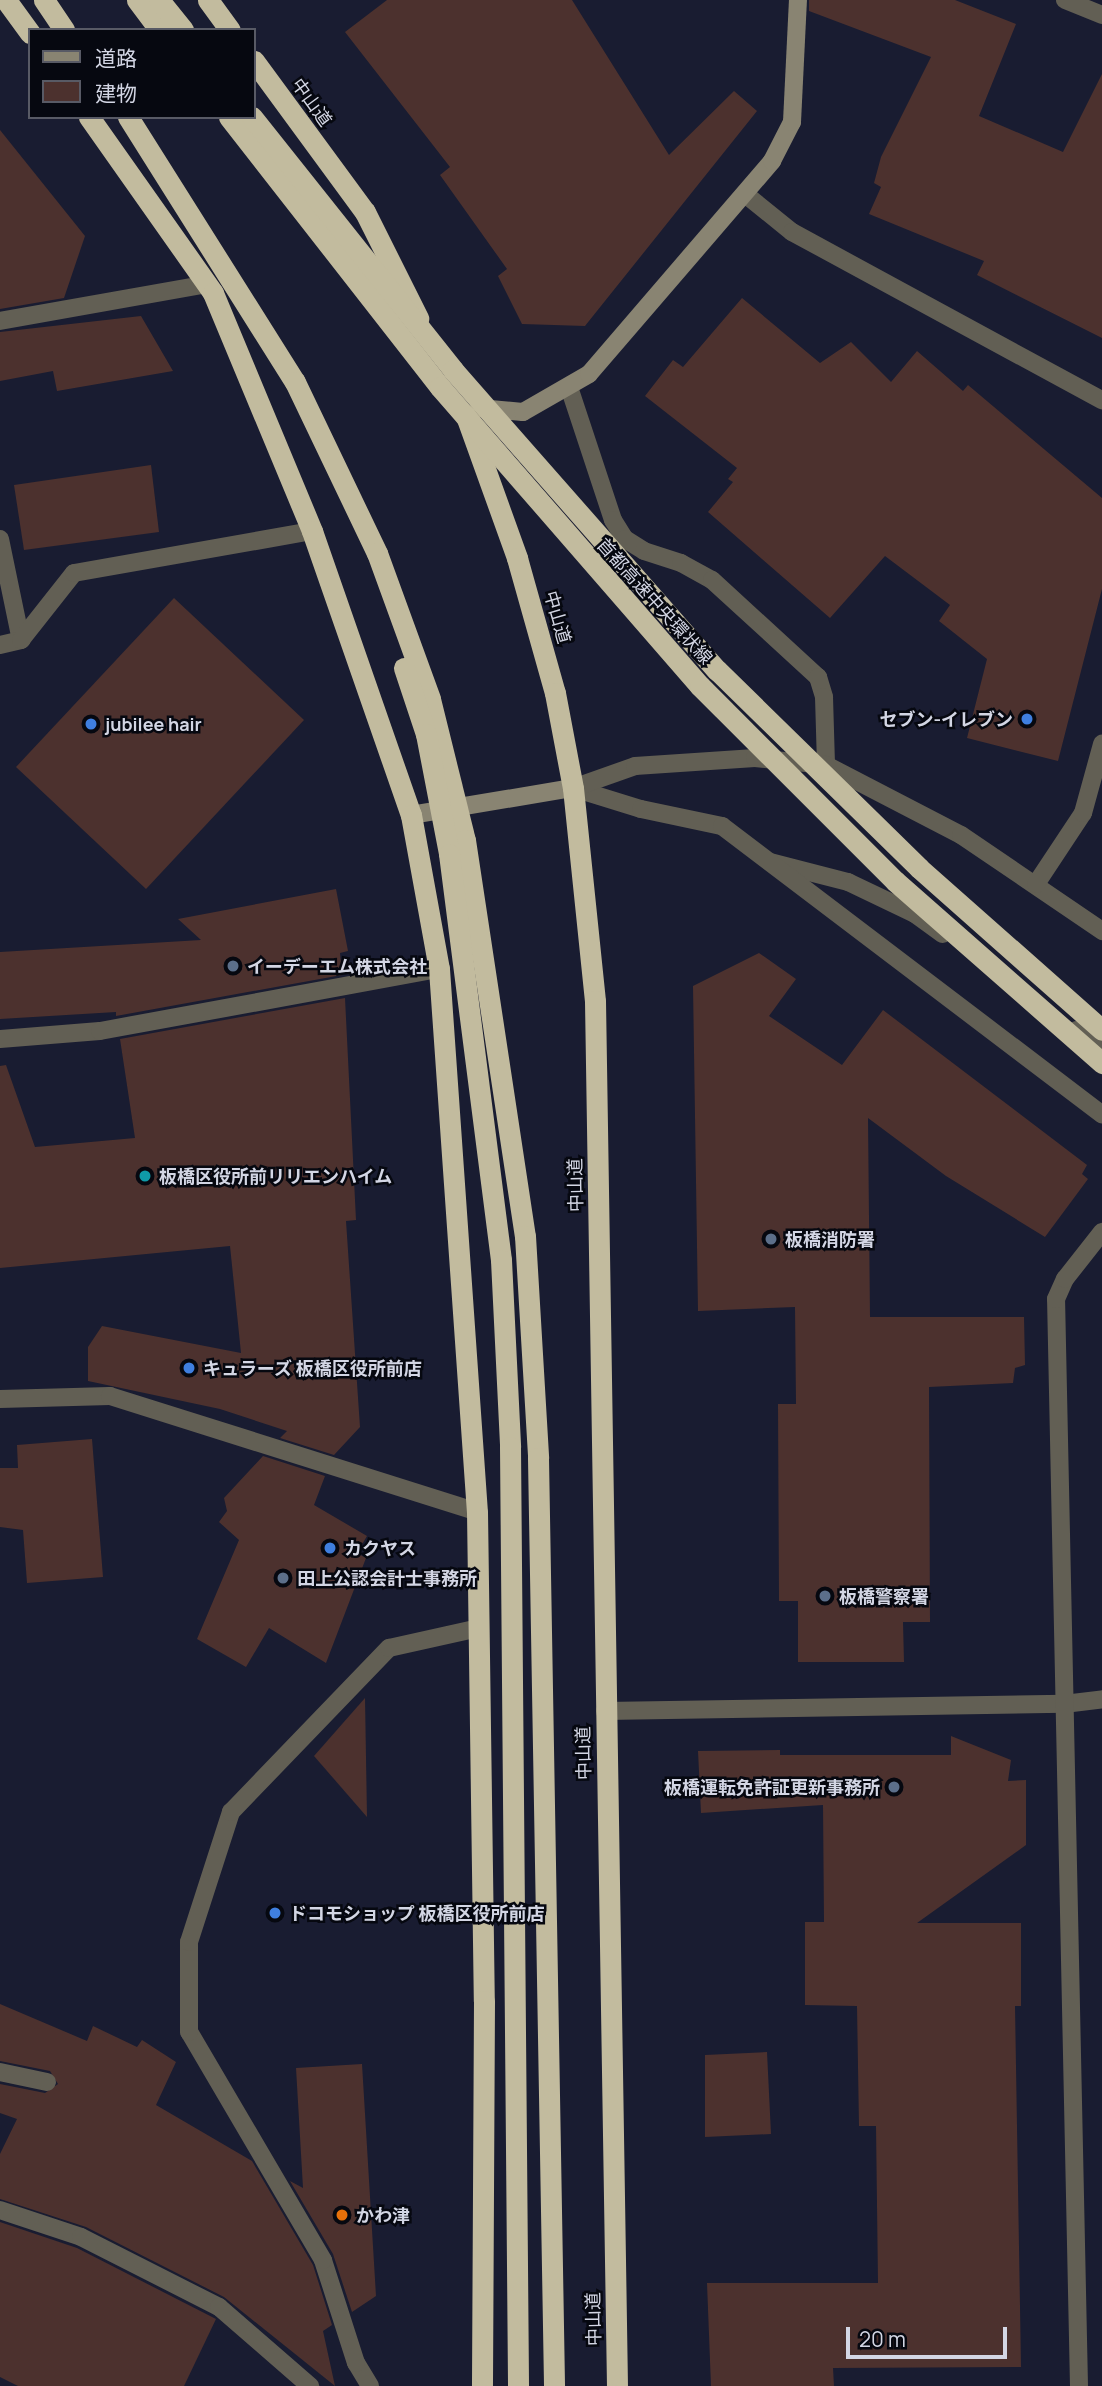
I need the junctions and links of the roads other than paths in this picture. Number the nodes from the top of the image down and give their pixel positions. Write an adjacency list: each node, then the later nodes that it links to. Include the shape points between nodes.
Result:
1 (6, 0): 15 (highway)
2 (44, 0): 10 (highway)
3 (50, 0): 11 (highway)
4 (137, 0): 12 (highway)
5 (159, 0): 13 (highway)
6 (208, 0): 14 (highway)
7 (798, 0): 22 (street, via 792,122 786,141)
8 (1065, 0): 9 (street)
9 (1102, 15)
10 (63, 28)
11 (69, 28)
12 (158, 28)
13 (181, 28)
14 (229, 28)
15 (28, 30)
16 (256, 64): 27 (highway, 中山道, via 365,212)
17 (90, 119): 23 (highway)
18 (127, 119): 58 (highway, bridge, via 285,379 374,575 426,734 449,854 501,1260 510,1447)
19 (127, 119): 59 (highway, bridge, via 295,382 377,553 430,699 465,840 525,1236 538,1458)
20 (231, 119): 43 (highway, 首都高速中央環状線, bridge, via 440,387 701,686 895,881)
21 (254, 119): 40 (highway, 首都高速中央環状線, bridge, via 453,370 717,670 919,868)
22 (745, 194): 25 (street, via 589,374); 26 (street, via 792,232)
23 (208, 284): 24 (street); 28 (highway)
24 (0, 321)
25 (569, 387): 27 (street, via 523,412); 33 (street, via 613,520 625,539 712,580 818,677 824,697)
26 (1102, 400)
27 (462, 406): 34 (highway, 中山道, via 517,558 555,694)
28 (312, 531): 30 (street, via 74,573); 35 (highway)
29 (0, 539): 30 (street)
30 (21, 640): 31 (street)
31 (0, 645)
32 (1102, 744): 37 (street, via 1083,813)
33 (826, 765): 34 (street, via 755,758 635,766); 37 (street, via 961,835)
34 (573, 788): 35 (street); 36 (street, via 641,809 722,826); 51 (highway, 中山道, via 595,1001)
35 (411, 815): 39 (highway)
36 (769, 862): 42 (street, via 848,882 915,914); 44 (street)
37 (1036, 884): 38 (street)
38 (1102, 931)
39 (439, 969): 41 (street, via 100,1031); 47 (highway)
40 (1102, 1030)
41 (0, 1039)
42 (1102, 1048)
43 (1102, 1063)
44 (1102, 1114)
45 (1102, 1232): 50 (street, via 1065,1279 1056,1299)
46 (0, 1399): 47 (street, via 110,1396)
47 (477, 1512): 48 (highway)
48 (479, 1628): 56 (street, via 389,1648 231,1812 189,1942 189,2032 323,2260 355,2364); 57 (highway, via 484,2001)
49 (1102, 1699): 50 (street)
50 (1064, 1704): 51 (street); 61 (street)
51 (605, 1712): 60 (highway, 中山道)
52 (0, 2072): 53 (street)
53 (47, 2082)
54 (0, 2210): 55 (street, via 81,2237 219,2307)
55 (310, 2386)
56 (370, 2386)
57 (482, 2386)
58 (518, 2386)
59 (554, 2386)
60 (617, 2386)
61 (1079, 2386)

